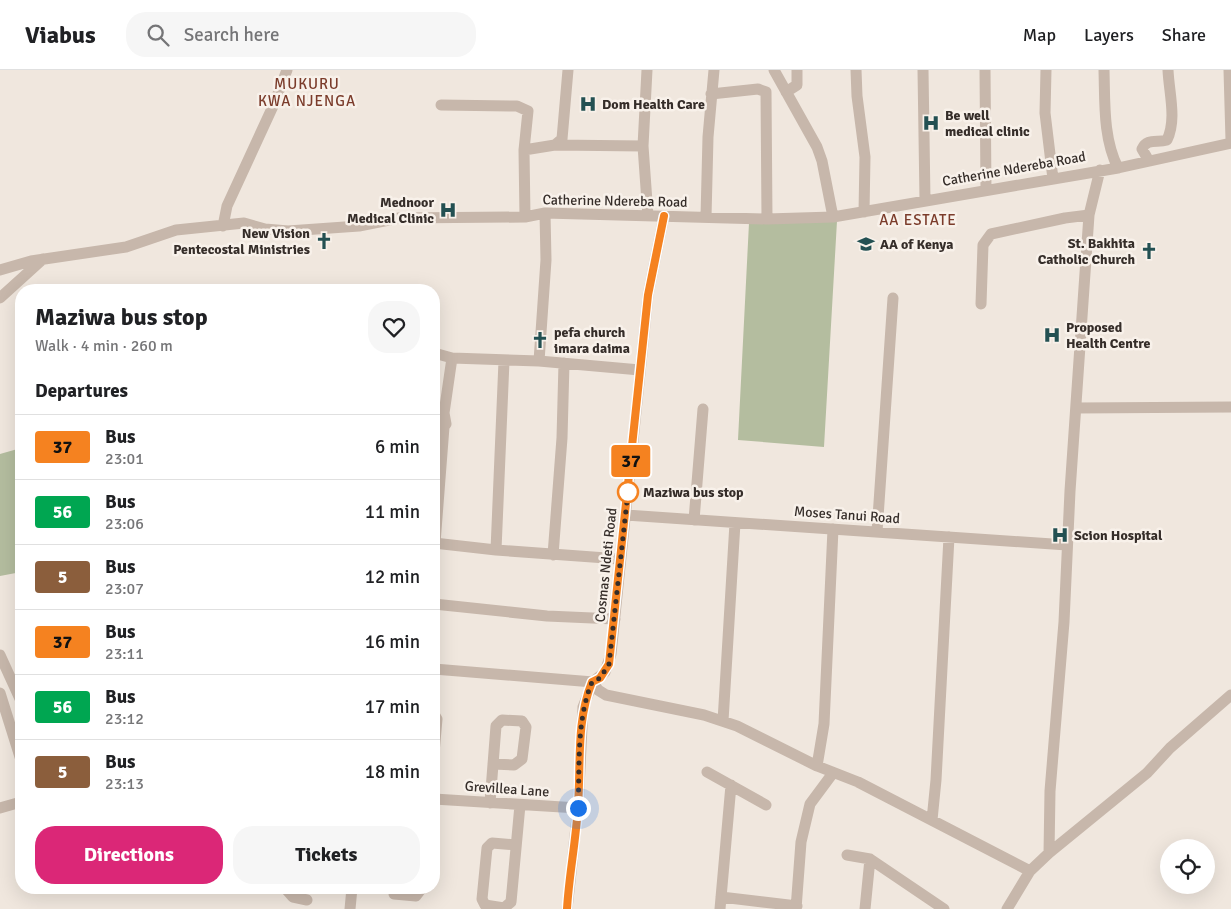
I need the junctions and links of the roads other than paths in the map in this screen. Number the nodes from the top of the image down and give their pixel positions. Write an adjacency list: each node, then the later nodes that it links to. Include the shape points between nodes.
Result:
1 (287, 70): 36 (street, via 226,206)
2 (568, 70): 18 (street, via 562,139)
3 (647, 70): 19 (street)
4 (714, 70): 15 (street)
5 (774, 70): 14 (street)
6 (797, 70): 14 (street, via 797,85)
7 (856, 70): 27 (street, via 865,157)
8 (923, 70): 26 (street)
9 (985, 70): 25 (street)
10 (1046, 70): 24 (street, via 1045,113)
11 (1104, 70): 22 (street, via 1108,141)
12 (1168, 70): 21 (street, via 1173,116 1171,132 1167,140 1150,141 1143,146)
13 (1229, 70): 17 (street)
14 (786, 92): 34 (street, via 822,160)
15 (711, 94): 33 (street); 35 (street, via 758,89 766,92)
16 (441, 105): 20 (street, via 517,106 526,109)
17 (1231, 142): 21 (street, Catherine Ndereba Road)
18 (555, 145): 19 (street); 20 (street)
19 (643, 146): 30 (street)
20 (524, 150): 32 (street)
21 (1149, 161): 22 (street, Catherine Ndereba Road)
22 (1118, 168): 23 (street, Catherine Ndereba Road)
23 (1100, 170): 24 (street, Catherine Ndereba Road); 29 (street)
24 (1052, 179): 25 (street, Catherine Ndereba Road)
25 (986, 190): 26 (street, Catherine Ndereba Road)
26 (925, 200): 27 (street, Catherine Ndereba Road)
27 (864, 212): 34 (street, Catherine Ndereba Road)
28 (546, 214): 30 (street, Catherine Ndereba Road); 32 (street, Catherine Ndereba Road); 47 (street)
29 (1089, 215): 43 (street, via 991,234 983,245); 51 (street)
30 (648, 216): 31 (street, Catherine Ndereba Road)
31 (664, 216): 33 (street, Catherine Ndereba Road); 49 (street, Cosmas Ndeti Road, via 650,287)
32 (526, 217): 36 (street, Catherine Ndereba Road, via 424,216 359,226 288,231 244,223)
33 (706, 217): 35 (street, Catherine Ndereba Road)
34 (833, 217): 35 (street, Catherine Ndereba Road)
35 (767, 219)
36 (223, 226): 37 (street, Catherine Ndereba Road, via 176,230 126,247)
37 (43, 259): 38 (street, Catherine Ndereba Road); 39 (street)
38 (0, 270)
39 (15, 284)
40 (15, 284): 41 (street)
41 (0, 298)
42 (893, 298): 58 (street)
43 (981, 304)
44 (440, 355): 45 (street)
45 (452, 358): 46 (street); 53 (street, via 444,413 446,424)
46 (504, 361): 47 (street); 62 (street)
47 (539, 361): 48 (street)
48 (564, 363): 49 (street); 63 (street)
49 (640, 370): 54 (street, Cosmas Ndeti Road)
50 (1231, 407): 51 (street)
51 (1076, 408): 61 (street)
52 (703, 409): 55 (street)
53 (440, 427)
54 (626, 515): 55 (street, Moses Tanui Road); 64 (street, Cosmas Ndeti Road)
55 (694, 520): 56 (street, Moses Tanui Road)
56 (735, 523): 57 (street, Moses Tanui Road); 73 (street)
57 (833, 529): 58 (street, Moses Tanui Road); 76 (street, via 824,724)
58 (877, 532): 59 (street, Moses Tanui Road)
59 (949, 537): 61 (street, Moses Tanui Road); 87 (street)
60 (440, 544): 62 (street)
61 (1067, 545): 89 (street, via 1050,791)
62 (496, 550): 63 (street)
63 (553, 555): 64 (street)
64 (620, 559): 66 (street, Cosmas Ndeti Road)
65 (440, 605): 66 (street, via 547,616)
66 (615, 619): 69 (street, Cosmas Ndeti Road, via 609,664 600,678)
67 (0, 655): 70 (street)
68 (440, 669): 69 (street)
69 (592, 682): 73 (street, via 606,695); 86 (street, Cosmas Ndeti Road, via 581,720)
70 (15, 692)
71 (0, 693): 74 (street)
72 (1231, 696): 89 (street, via 1170,748 1147,773)
73 (723, 721): 76 (street)
74 (15, 741)
75 (493, 764): 81 (street)
76 (817, 766): 78 (street)
77 (707, 772): 79 (street)
78 (833, 773): 87 (street, via 858,782); 99 (street, via 810,804 801,842)
79 (731, 785): 83 (street); 97 (street)
80 (440, 799): 81 (street, Grevillea Lane)
81 (490, 802): 84 (street, Grevillea Lane)
82 (15, 804): 85 (street)
83 (766, 804)
84 (520, 805): 86 (street, Grevillea Lane); 88 (street)
85 (0, 808)
86 (578, 808): 101 (street, Cosmas Ndeti Road)
87 (932, 820): 92 (street)
88 (516, 845): 88 (street, via 511,902 504,908 485,905 482,899 487,848 492,844)
89 (1049, 853): 92 (street)
90 (848, 855): 91 (street)
91 (870, 860): 103 (street); 104 (street)
92 (1030, 871): 105 (street)
93 (289, 894): 98 (street)
94 (351, 894): 100 (street)
95 (394, 894): 96 (street)
96 (418, 894)
97 (721, 897): 99 (street); 102 (street)
98 (303, 899)
99 (796, 907)
100 (350, 909)
101 (567, 909)
102 (720, 909)
103 (865, 909)
104 (944, 909)
105 (1007, 909)

